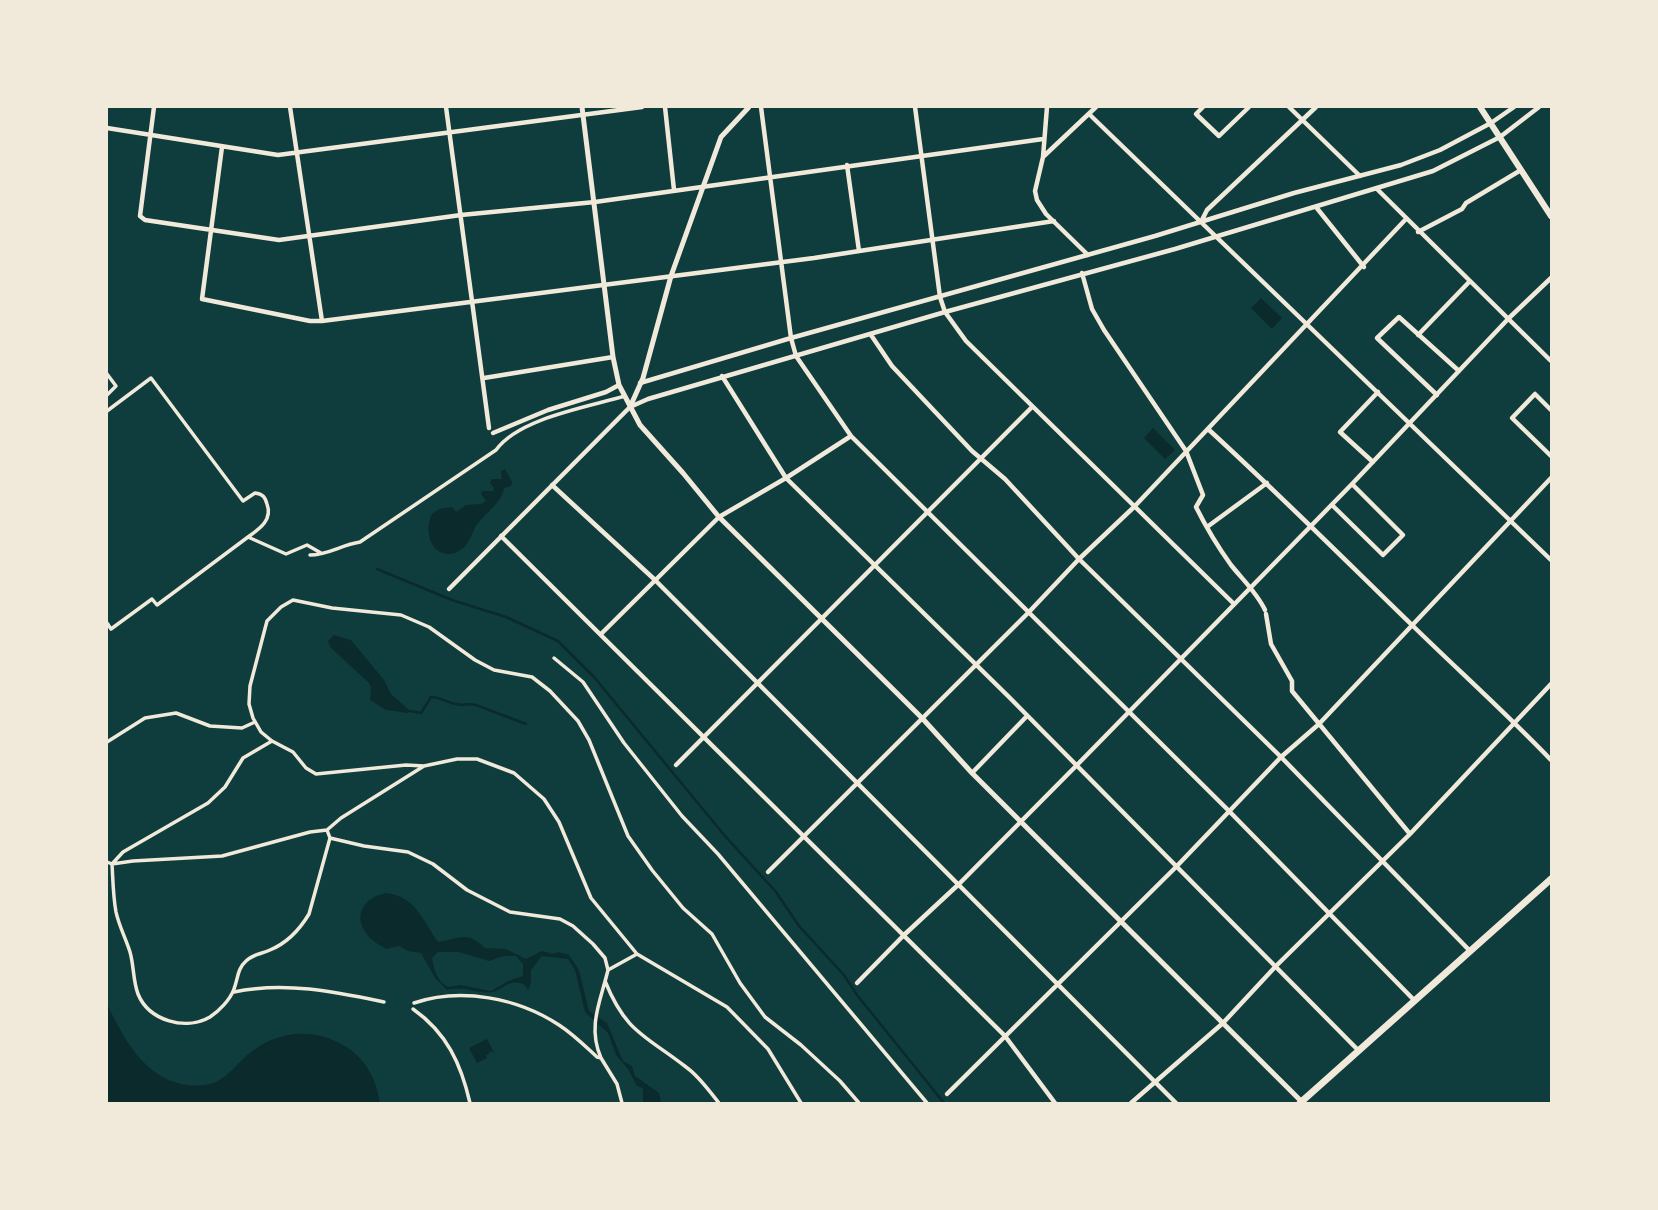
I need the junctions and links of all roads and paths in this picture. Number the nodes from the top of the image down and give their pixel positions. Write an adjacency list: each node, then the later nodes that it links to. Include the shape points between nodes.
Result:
1 (154, 107): 25 (street)
2 (290, 107): 29 (street)
3 (446, 107): 24 (street)
4 (582, 107): 19 (street)
5 (642, 107): 19 (street)
6 (665, 107): 38 (street)
7 (749, 107): 36 (street, via 721,137)
8 (761, 107): 34 (street)
9 (915, 107): 30 (street)
10 (1047, 107): 27 (street)
11 (1096, 107): 20 (street)
12 (1203, 107): 13 (street, via 1196,114 1219,136)
13 (1249, 107)
14 (1289, 107): 21 (street)
15 (1316, 107): 21 (street)
16 (1480, 107): 22 (main road)
17 (1514, 107): 22 (street)
18 (1539, 107): 26 (street)
19 (583, 114): 24 (street); 39 (street)
20 (1089, 114): 31 (street); 45 (street)
21 (1302, 121): 35 (street); 45 (street, via 1207,210)
22 (1491, 123): 26 (main road); 35 (street, via 1440,150)
23 (107, 128): 25 (street)
24 (450, 131): 29 (street); 41 (street)
25 (150, 135): 28 (street); 46 (street, via 140,216)
26 (1500, 137): 33 (main road); 37 (street, via 1433,171)
27 (1043, 139): 30 (street); 31 (street)
28 (222, 147): 29 (street, via 278,155); 46 (street)
29 (298, 152): 48 (street)
30 (921, 155): 32 (street); 50 (street)
31 (1043, 157): 44 (street, via 1035,191)
32 (847, 165): 34 (street); 51 (street)
33 (1521, 170): 42 (main road); 47 (street)
34 (770, 176): 36 (street); 53 (street)
35 (1360, 177): 45 (street)
36 (702, 187): 38 (street); 56 (street)
37 (1377, 189): 40 (street); 43 (street)
38 (674, 190): 39 (street)
39 (594, 202): 41 (street); 59 (street)
40 (1315, 207): 49 (street); 54 (street)
41 (461, 215): 48 (street); 61 (street)
42 (1551, 216)
43 (1406, 219): 47 (street); 54 (street)
44 (1054, 221): 50 (street); 52 (street)
45 (1201, 222): 49 (street); 52 (street)
46 (211, 231): 48 (street, via 279,240); 64 (street, via 202,299)
47 (1418, 232): 58 (street)
48 (309, 237): 64 (street)
49 (1216, 237): 55 (street); 65 (street)
50 (932, 240): 51 (street); 60 (street)
51 (859, 251): 53 (street)
52 (1089, 255): 60 (street)
53 (781, 261): 56 (street); 68 (street)
54 (1364, 267): 65 (street)
55 (1082, 273): 62 (street); 91 (street, via 1092,309 1104,330)
56 (671, 276): 59 (street); 76 (street)
57 (1551, 278): 63 (street)
58 (1471, 281): 63 (street); 67 (street)
59 (605, 286): 61 (street); 70 (street)
60 (940, 297): 62 (street); 68 (street)
61 (472, 302): 64 (street); 75 (street)
62 (945, 312): 66 (street); 83 (street, via 966,341)
63 (1509, 318): 71 (street); 72 (street)
64 (323, 321)
65 (1308, 325): 78 (street); 88 (street)
66 (871, 335): 69 (street); 93 (street, via 892,366)
67 (1418, 335): 72 (street); 80 (street, via 1399,317 1377,338)
68 (791, 338): 69 (street); 76 (street)
69 (796, 356): 74 (street); 90 (street)
70 (613, 357): 75 (street); 77 (street)
71 (1551, 361)
72 (1459, 371): 80 (street)
73 (107, 374): 79 (street, via 116,386)
74 (722, 376): 82 (street); 95 (street)
75 (484, 378): 87 (street)
76 (640, 383): 82 (street)
77 (619, 385): 81 (street); 89 (street)
78 (1378, 392): 86 (street); 94 (street, via 1340,432)
79 (107, 395)
80 (1437, 395): 86 (street)
81 (625, 396): 82 (street); 110 (street, via 519,431 360,542)
82 (630, 407): 99 (street); 103 (street, via 640,425)
83 (1032, 407): 93 (street); 101 (street)
84 (1551, 410): 92 (street, via 1535,394 1512,418)
85 (107, 411): 108 (street, via 151,378 243,502 257,493 265,498 267,518)
86 (1410, 422): 94 (street); 104 (street)
87 (489, 428)
88 (1208, 429): 91 (street); 97 (street)
89 (493, 433)
90 (851, 436): 95 (street); 102 (street)
91 (1186, 451): 101 (street); 106 (street, via 1203,495 1196,508)
92 (1551, 456)
93 (980, 460): 102 (street); 111 (street, via 1005,480)
94 (1373, 462): 98 (street)
95 (786, 478): 103 (street); 113 (street)
96 (1551, 478): 104 (street)
97 (1267, 483): 105 (street); 106 (street)
98 (1352, 484): 100 (street); 100 (street, via 1403,535 1383,555)
99 (552, 485): 107 (street); 114 (street)
100 (1332, 505): 105 (street)
101 (1134, 507): 111 (street); 117 (street)
102 (928, 513): 113 (street); 118 (street)
103 (719, 517): 114 (street); 119 (street)
104 (1510, 521): 112 (street); 121 (street)
105 (1310, 525): 115 (street); 121 (street)
106 (1207, 527): 115 (street)
107 (501, 536): 116 (street); 122 (street)
108 (248, 537): 110 (street, via 284,553 307,545); 120 (street, via 157,605 152,599 111,629)
109 (310, 555): 110 (street)
110 (323, 555)
111 (1079, 559): 118 (street); 124 (street)
112 (1551, 559)
113 (876, 566): 119 (street); 125 (street)
114 (654, 579): 122 (street); 126 (street)
115 (1249, 587): 117 (street); 133 (street, via 1265,612 1271,644 1292,681 1292,691)
116 (449, 589)
117 (1233, 603): 124 (street)
118 (1028, 613): 125 (street); 128 (street)
119 (820, 619): 126 (street); 130 (street)
120 (107, 623)
121 (1412, 626): 132 (street); 133 (street)
122 (601, 634): 134 (street)
123 (554, 657): 183 (street, via 583,682 682,816)
124 (1181, 658): 128 (street); 137 (street)
125 (975, 664): 129 (street); 130 (street)
126 (757, 682): 134 (street); 143 (street)
127 (1551, 684): 132 (street)
128 (1128, 712): 141 (street); 144 (street)
129 (1027, 716): 141 (street); 142 (street)
130 (922, 718): 142 (street); 143 (street)
131 (255, 722): 135 (street); 136 (street, via 242,728 211,726 176,713 145,718); 182 (street, via 249,691 267,621 293,600 401,615 429,627 494,670 532,677 578,721 628,836 659,879 712,934 765,1017 841,1081)
132 (1514, 722): 138 (street); 147 (street)
133 (1319, 724): 137 (street); 147 (street)
134 (704, 736): 139 (street); 148 (street)
135 (272, 741): 140 (street, via 293,752 316,774); 152 (street, via 243,758 211,800 123,852)
136 (107, 742)
137 (1281, 757): 144 (street); 150 (street)
138 (1551, 760)
139 (676, 765)
140 (424, 766): 146 (street); 161 (street, via 477,759 514,773 535,789 559,822 591,898)
141 (1076, 766): 145 (street); 153 (street)
142 (972, 773): 145 (street)
143 (858, 782): 148 (street); 156 (street)
144 (1229, 811): 153 (street); 157 (street)
145 (1021, 821): 156 (street); 158 (street)
146 (327, 830): 149 (street); 152 (street, via 222,856)
147 (1410, 834): 150 (street)
148 (805, 835): 154 (street); 159 (street)
149 (330, 838): 163 (street, via 408,852 510,912 560,919 593,944); 167 (street, via 305,920 285,941 244,962)
150 (1381, 861): 157 (street); 160 (street)
151 (107, 862): 152 (street)
152 (112, 864): 167 (street, via 117,914 146,1007 164,1020 194,1023 219,1010)
153 (1176, 867): 158 (street); 162 (street)
154 (768, 872)
155 (1551, 879): 160 (main road)
156 (959, 884): 159 (street); 166 (street)
157 (1329, 914): 162 (street); 168 (street)
158 (1121, 922): 166 (street); 172 (street)
159 (904, 935): 165 (street); 173 (street)
160 (1470, 951): 168 (main road)
161 (637, 954): 163 (street); 181 (street, via 727,1007 758,1036)
162 (1276, 966): 172 (street); 174 (street)
163 (608, 970): 164 (street)
164 (605, 981): 175 (street, via 595,1026); 180 (street, via 629,1025 689,1069)
165 (857, 984)
166 (1057, 985): 173 (street); 176 (street)
167 (234, 992): 169 (street, via 309,989)
168 (1415, 1001): 174 (main road)
169 (384, 1002)
170 (414, 1003): 175 (street, via 454,995 511,1003 561,1026)
171 (413, 1009): 178 (street, via 446,1040)
172 (1223, 1023): 176 (street); 187 (street)
173 (1005, 1036): 177 (street); 184 (street)
174 (1359, 1051): 187 (main road)
175 (601, 1058): 179 (street, via 617,1084)
176 (1155, 1083): 185 (street); 186 (street)
177 (947, 1094)
178 (470, 1103)
179 (622, 1103)
180 (719, 1103)
181 (801, 1103)
182 (859, 1103)
183 (928, 1103)
184 (1055, 1103)
185 (1130, 1103)
186 (1176, 1103)
187 (1301, 1103)

